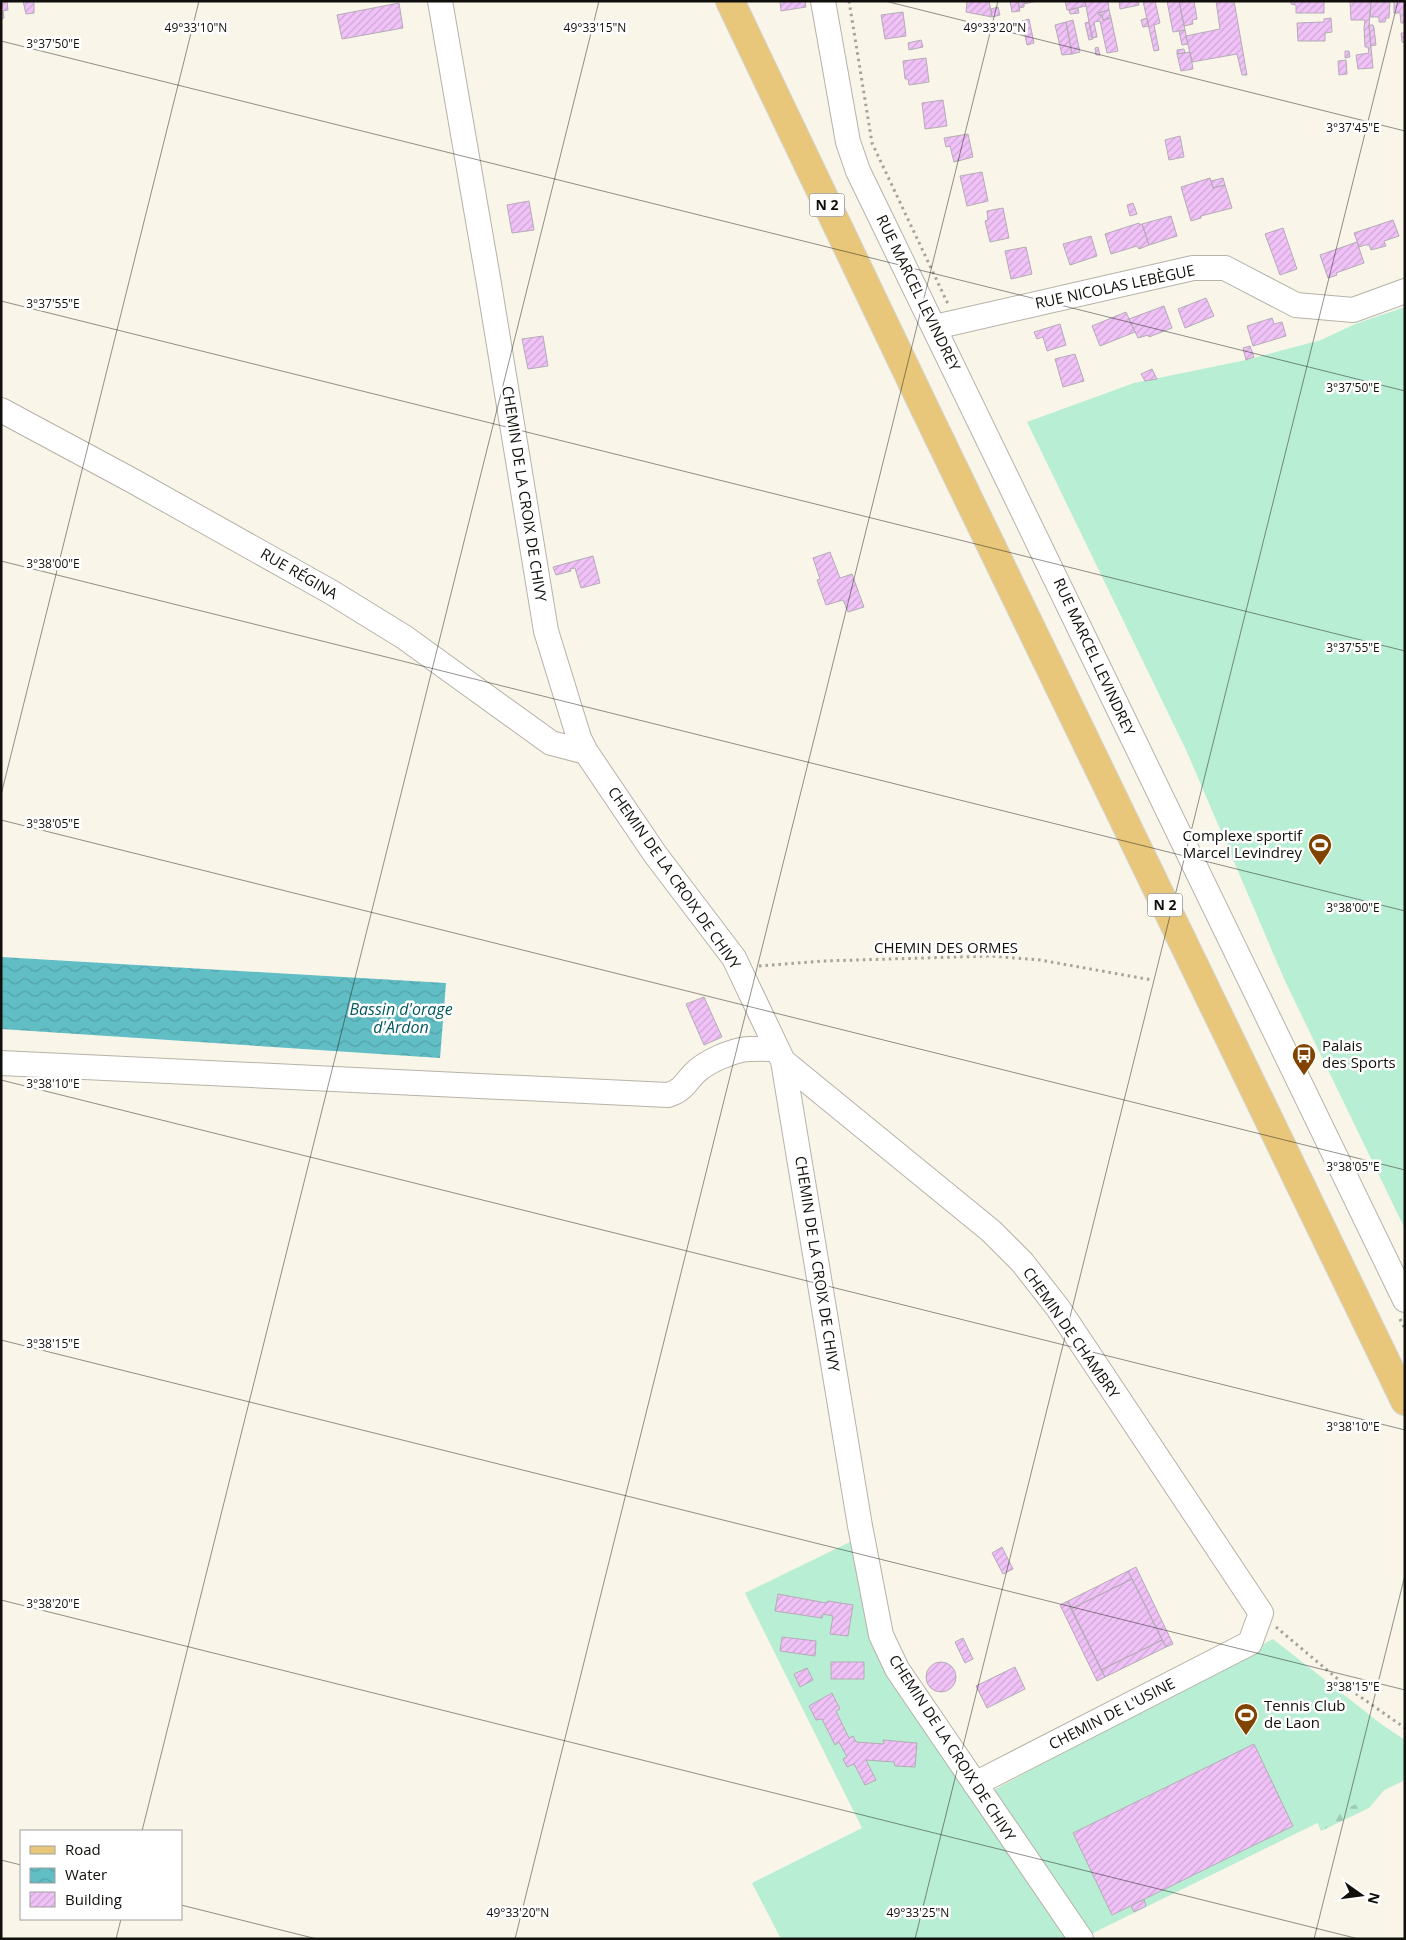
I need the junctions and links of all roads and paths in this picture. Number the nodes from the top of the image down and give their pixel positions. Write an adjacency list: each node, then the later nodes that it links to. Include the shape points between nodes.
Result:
1 (440, 1): 8 (street, CHEMIN DE LA CROIX DE CHIVY, via 546,631)
2 (730, 1): 14 (main road, N 2)
3 (823, 1): 6 (street, RUE MARCEL LEVINDREY, via 848,142 858,171)
4 (849, 1): 6 (path, via 872,143)
5 (1405, 292): 6 (street, RUE NICOLAS LEBÈGUE, via 1353,310 1296,305 1225,268 1193,268)
6 (946, 325): 13 (street, RUE MARCEL LEVINDREY, via 1025,512 1272,1031)
7 (1, 410): 8 (street, RUE RÉGINA, via 194,514 404,636 551,743)
8 (586, 752): 9 (street, CHEMIN DE LA CROIX DE CHIVY, via 655,854)
9 (739, 968): 10 (path, CHEMIN DES ORMES, via 823,961 991,956 1040,960); 11 (street, CHEMIN DE LA CROIX DE CHIVY)
10 (1152, 980)
11 (780, 1055): 12 (street, via 742,1050 698,1070 686,1085 668,1095); 15 (street, CHEMIN DE CHAMBRY, via 992,1231 1022,1262 1058,1308); 17 (street, CHEMIN DE LA CROIX DE CHIVY, via 802,1169 860,1526 882,1635 897,1669)
12 (1, 1063)
13 (1405, 1300)
14 (1405, 1401)
15 (1260, 1614): 16 (path, via 1352,1691); 17 (street, CHEMIN DE L'USINE, via 1250,1642)
16 (1405, 1728)
17 (974, 1784): 18 (street, CHEMIN DE LA CROIX DE CHIVY)
18 (1081, 1939)

